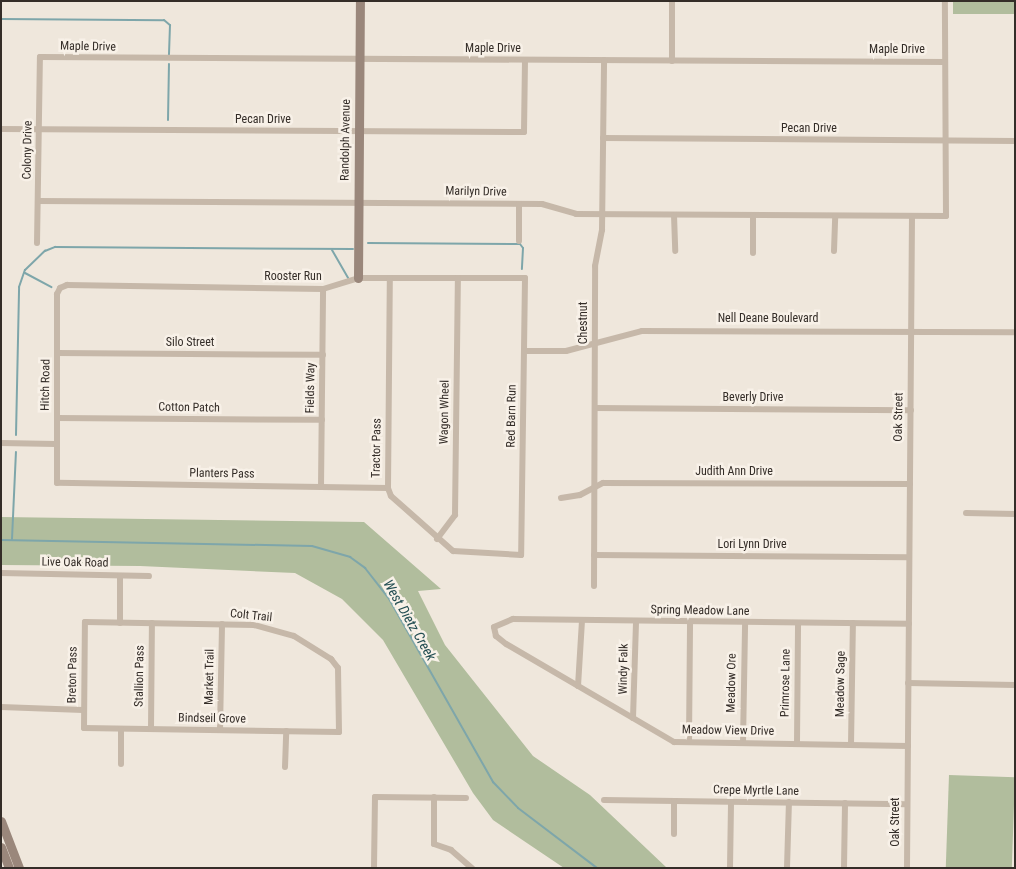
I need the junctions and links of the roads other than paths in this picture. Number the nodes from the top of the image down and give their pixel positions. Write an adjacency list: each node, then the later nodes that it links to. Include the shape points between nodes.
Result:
1 (360, 1): 5 (street, Randolph Avenue)
2 (672, 1): 8 (street)
3 (945, 1): 9 (street)
4 (40, 57): 5 (street, Maple Drive); 11 (street, Colony Drive)
5 (360, 60): 6 (street, Maple Drive); 12 (street, Randolph Avenue)
6 (525, 60): 7 (street, Maple Drive); 12 (street, Pecan Drive, via 524,132)
7 (604, 60): 8 (street, Maple Drive); 13 (street, Chestnut)
8 (672, 61): 9 (street, Maple Drive)
9 (945, 62): 14 (street)
10 (1, 129): 11 (street, Pecan Drive)
11 (39, 129): 12 (street, Pecan Drive); 16 (street, Colony Drive)
12 (359, 131): 17 (street, Randolph Avenue)
13 (603, 138): 14 (street, Pecan Drive); 19 (street, Chestnut)
14 (945, 140): 15 (street, Pecan Drive); 23 (street, via 946,216)
15 (1015, 141)
16 (38, 201): 17 (street, Marilyn Drive); 25 (street, Colony Drive)
17 (358, 202): 18 (street, Marilyn Drive); 29 (street, Randolph Avenue)
18 (519, 204): 19 (street, Marilyn Drive, via 542,204 576,214); 24 (street)
19 (602, 214): 20 (street, Marilyn Drive); 37 (street, Chestnut, via 595,266)
20 (674, 215): 21 (street, Marilyn Drive); 26 (street)
21 (753, 216): 22 (street, Marilyn Drive); 28 (street)
22 (835, 216): 23 (street, Marilyn Drive); 27 (street)
23 (912, 216): 35 (street, Oak Street)
24 (519, 241)
25 (37, 243)
26 (675, 251)
27 (834, 251)
28 (753, 253)
29 (358, 278): 30 (street, Rooster Run); 34 (street, Rooster Run)
30 (390, 278): 31 (street, Rooster Run); 51 (street, Tractor Pass)
31 (458, 278): 32 (street, Rooster Run); 55 (street, Wagon Wheel, via 455,515)
32 (525, 278): 38 (street, Red Barn Run)
33 (60, 288): 34 (street, Rooster Run); 39 (street, Hitch Road)
34 (323, 289): 40 (street, Fields Way)
35 (911, 332): 36 (street, Nell Deane Boulevard); 37 (street, Nell Deane Boulevard, via 642,331); 42 (street, Oak Street)
36 (1015, 332)
37 (595, 344): 38 (street, Nell Deane Boulevard, via 566,351); 41 (street, Chestnut)
38 (524, 351): 56 (street, Red Barn Run)
39 (57, 353): 40 (street, Silo Street); 43 (street, Hitch Road)
40 (323, 355): 44 (street, Fields Way)
41 (595, 408): 42 (street, Beverly Drive); 49 (street, Chestnut)
42 (911, 410): 48 (street, Oak Street)
43 (57, 418): 44 (street, Cotton Patch); 46 (street, Hitch Road)
44 (322, 420): 50 (street, Fields Way)
45 (1, 443): 46 (street)
46 (56, 444): 47 (street, Hitch Road)
47 (56, 483): 50 (street, Planters Pass)
48 (910, 484): 49 (street, Judith Ann Drive, via 604,482); 58 (street, Oak Street)
49 (594, 486): 52 (street, Judith Ann Drive, via 580,495); 57 (street, Chestnut)
50 (321, 487): 51 (street, Planters Pass)
51 (388, 488): 55 (street, Tractor Pass, via 396,503)
52 (561, 498)
53 (966, 513): 54 (street)
54 (1015, 514)
55 (437, 539): 56 (street, Tractor Pass, via 460,554)
56 (521, 555)
57 (594, 555): 58 (street, Lori Lynn Drive); 62 (street, Chestnut)
58 (909, 556): 73 (street, Oak Street)
59 (1, 573): 60 (street, Live Oak Road)
60 (120, 576): 61 (street, Live Oak Road); 67 (street)
61 (149, 576)
62 (594, 586)
63 (582, 621): 64 (street, Spring Meadow Lane); 74 (street, Spring Meadow Lane, via 513,619); 77 (street)
64 (636, 621): 66 (street, Spring Meadow Lane); 80 (street, Windy Falk)
65 (85, 622): 67 (street, Colt Trail); 79 (street, Breton Pass)
66 (690, 622): 69 (street, Spring Meadow Lane); 87 (street)
67 (120, 623): 68 (street, Colt Trail)
68 (152, 623): 72 (street, Colt Trail); 83 (street, Stallion Pass)
69 (745, 623): 70 (street, Spring Meadow Lane); 88 (street, Meadow Ore)
70 (798, 623): 71 (street, Spring Meadow Lane); 89 (street, Primrose Lane)
71 (853, 623): 73 (street, Spring Meadow Lane); 90 (street, Meadow Sage)
72 (222, 624): 84 (street, Market Trail); 86 (street, Colt Trail, via 281,632 331,659 340,675)
73 (909, 624): 75 (street, Oak Street)
74 (494, 627): 77 (street, Meadow View Drive, via 496,636 506,644)
75 (908, 683): 76 (street); 91 (street, Oak Street)
76 (1015, 685)
77 (578, 686): 80 (street, Meadow View Drive)
78 (1, 707): 79 (street)
79 (83, 710): 81 (street, Breton Pass)
80 (632, 718): 87 (street, Meadow View Drive, via 669,739)
81 (84, 728): 82 (street, Bindseil Grove)
82 (121, 729): 83 (street, Bindseil Grove); 92 (street)
83 (151, 729): 84 (street, Bindseil Grove)
84 (220, 730): 85 (street, Bindseil Grove)
85 (286, 731): 86 (street, Bindseil Grove); 93 (street)
86 (339, 732)
87 (689, 742): 88 (street, Meadow View Drive)
88 (743, 743): 89 (street, Meadow View Drive)
89 (797, 743): 90 (street, Meadow View Drive)
90 (850, 745): 91 (street, Meadow View Drive)
91 (908, 746): 101 (street, Oak Street)
92 (121, 764)
93 (285, 767)
94 (434, 798): 95 (street); 107 (street, via 375,797); 108 (street, via 434,844 451,850)
95 (466, 798)
96 (604, 800): 97 (street, Crepe Myrtle Lane)
97 (674, 801): 98 (street, Crepe Myrtle Lane); 103 (street)
98 (731, 802): 99 (street, Crepe Myrtle Lane); 109 (street)
99 (789, 802): 100 (street, Crepe Myrtle Lane); 110 (street)
100 (845, 803): 101 (street, Crepe Myrtle Lane); 111 (street)
101 (907, 804): 112 (street, Oak Street)
102 (1, 821): 106 (street)
103 (674, 834)
104 (1, 847): 105 (street)
105 (9, 868)
106 (19, 868)
107 (374, 868)
108 (472, 868)
109 (730, 868)
110 (786, 868)
111 (844, 868)
112 (906, 868)

